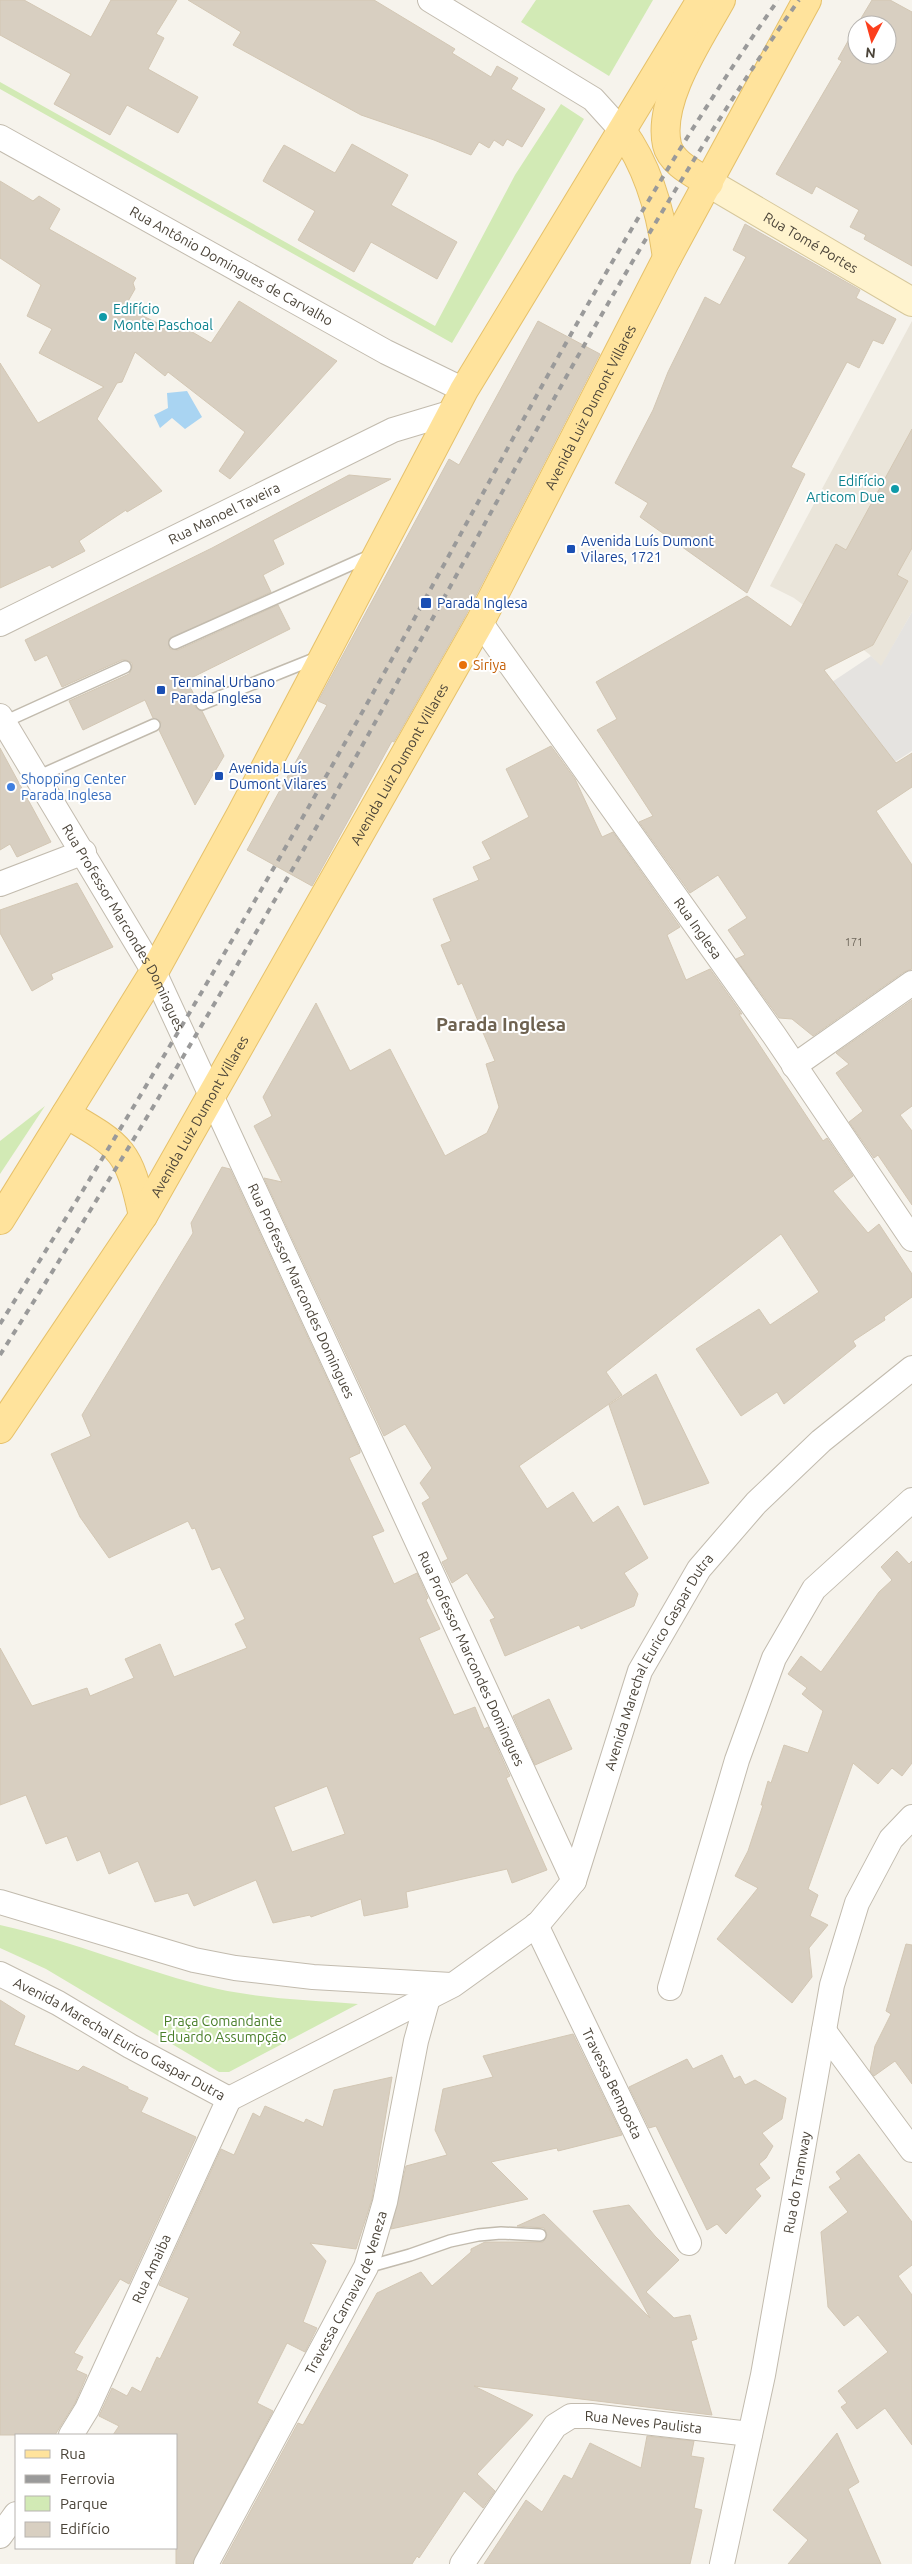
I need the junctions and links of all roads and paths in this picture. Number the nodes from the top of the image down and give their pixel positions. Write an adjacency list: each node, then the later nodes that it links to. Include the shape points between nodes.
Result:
1 (430, 0): 5 (street, via 593,99)
2 (702, 0): 5 (main road)
3 (721, 0): 7 (main road, via 678,79 667,115 667,146 679,163)
4 (807, 0): 7 (main road, Avenida Luiz Dumont Villares)
5 (622, 131): 8 (main road, via 643,164 661,222); 10 (main road)
6 (0, 137): 10 (street, Rua Antônio Domingues de Carvalho, via 386,352)
7 (709, 183): 8 (main road, Avenida Luiz Dumont Villares); 9 (main road, Rua Tomé Portes)
8 (667, 258): 12 (main road, Avenida Luiz Dumont Villares)
9 (912, 302)
10 (459, 401): 11 (main road); 13 (street, Rua Manoel Taveira, via 393,430)
11 (380, 551): 14 (lane); 15 (main road)
12 (480, 622): 25 (street, Rua Inglesa); 26 (main road, Avenida Luiz Dumont Villares)
13 (0, 624)
14 (175, 643)
15 (325, 655): 17 (lane); 23 (main road)
16 (125, 667): 18 (lane)
17 (202, 704)
18 (2, 719): 20 (street, Rua Professor Marcondes Domingues)
19 (154, 725): 20 (lane)
20 (37, 777): 21 (street, Rua Professor Marcondes Domingues)
21 (84, 852): 22 (street); 23 (street, Rua Professor Marcondes Domingues)
22 (0, 884)
23 (154, 972): 26 (street, Rua Professor Marcondes Domingues); 27 (main road)
24 (912, 983): 25 (street)
25 (794, 1066): 30 (street, Rua Inglesa)
26 (211, 1093): 28 (main road, Avenida Luiz Dumont Villares); 35 (street, Rua Professor Marcondes Domingues)
27 (66, 1114): 28 (main road, via 103,1136 125,1155); 29 (main road)
28 (143, 1216): 32 (main road, Avenida Luiz Dumont Villares)
29 (0, 1220)
30 (912, 1239)
31 (912, 1368): 35 (street, Avenida Marechal Eurico Gaspar Dutra, via 821,1441 756,1503 699,1569 640,1671)
32 (0, 1429)
33 (912, 1500): 40 (street, via 814,1589 774,1658 737,1760)
34 (912, 1817): 42 (street, Rua do Tramway, via 891,1839 857,1903 832,1985)
35 (574, 1881): 37 (street, Avenida Marechal Eurico Gaspar Dutra)
36 (0, 1902): 39 (street, via 186,1958 235,1968 313,1977)
37 (536, 1925): 39 (street, Avenida Marechal Eurico Gaspar Dutra); 46 (street, Travessa Bemposta)
38 (0, 1974): 43 (street, Avenida Marechal Eurico Gaspar Dutra)
39 (453, 1985): 41 (street, Avenida Marechal Eurico Gaspar Dutra)
40 (670, 1988)
41 (428, 1998): 43 (street, Avenida Marechal Eurico Gaspar Dutra); 47 (street, Travessa Carnaval de Veneza, via 416,2041 385,2202)
42 (824, 2031): 44 (street); 49 (street, Rua do Tramway)
43 (229, 2099): 48 (street, Rua Amaiba, via 91,2400)
44 (912, 2150)
45 (540, 2235): 47 (lane, via 478,2235)
46 (690, 2243)
47 (366, 2267): 52 (street, Travessa Carnaval de Veneza)
48 (72, 2434)
49 (750, 2434): 53 (street, Rua Neves Paulista, via 571,2416 555,2426); 54 (street, Rua do Tramway)
50 (15, 2515): 51 (street)
51 (0, 2536)
52 (206, 2564)
53 (462, 2564)
54 (722, 2564)

